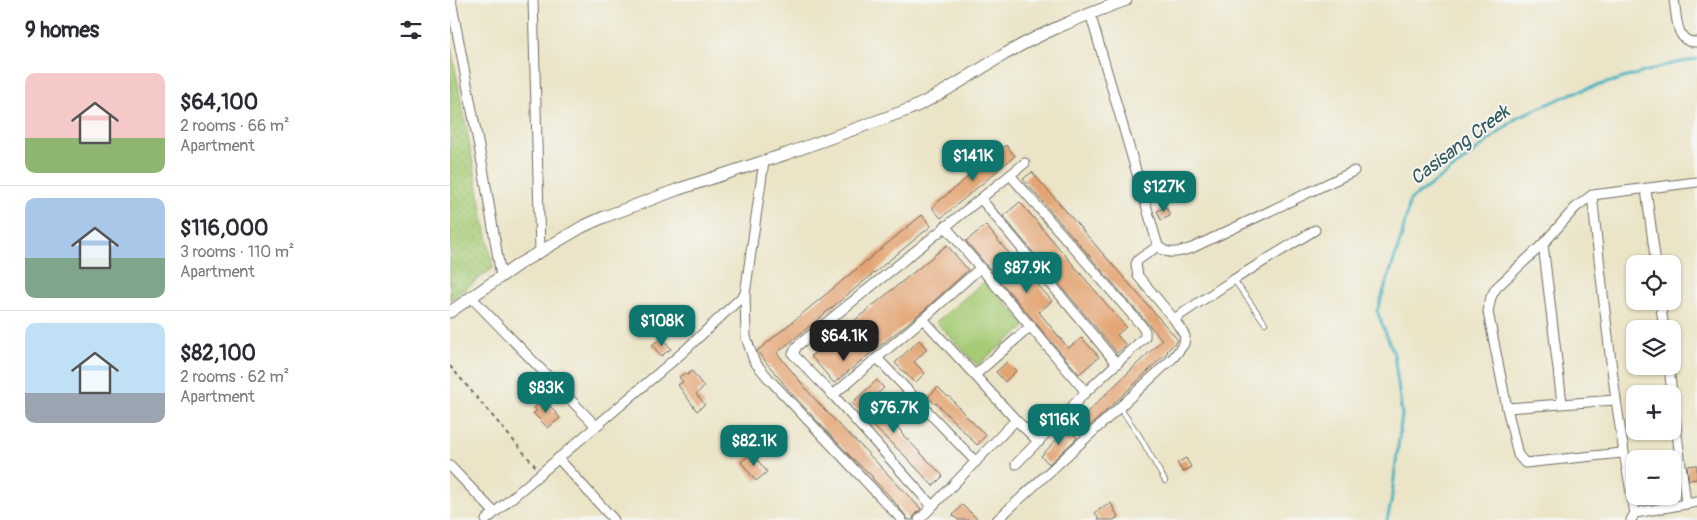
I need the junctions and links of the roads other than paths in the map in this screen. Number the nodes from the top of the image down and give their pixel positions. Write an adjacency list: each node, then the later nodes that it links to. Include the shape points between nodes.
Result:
1 (451, 0): 22 (street)
2 (533, 0): 19 (street)
3 (1126, 0): 5 (street)
4 (1674, 0): 6 (street, via 1678,29 1683,38)
5 (1090, 13): 7 (street, via 1001,56 925,102); 18 (street)
6 (1697, 42)
7 (764, 161): 19 (street, via 604,217); 24 (street)
8 (1025, 163): 10 (street)
9 (1354, 172): 18 (street, via 1192,248 1168,253)
10 (1010, 175): 14 (street); 32 (street, via 1145,331 1145,337)
11 (1697, 182): 12 (street)
12 (1646, 190): 13 (street); 20 (street)
13 (1592, 196): 17 (street, via 1575,208); 36 (street)
14 (981, 199): 15 (street); 32 (street)
15 (945, 226): 21 (street); 35 (street, via 797,346 794,354)
16 (1315, 230): 23 (street)
17 (1543, 244): 37 (street); 39 (street, via 1496,288 1489,305)
18 (1158, 246): 28 (street, via 1138,260 1136,270 1141,282)
19 (540, 251): 22 (street)
20 (1655, 255)
21 (980, 268): 27 (street); 30 (street)
22 (501, 276): 25 (street)
23 (1233, 280): 28 (street); 29 (lane)
24 (745, 294): 41 (street); 57 (street, via 746,337 754,361)
25 (471, 298): 26 (street); 41 (street)
26 (450, 312)
27 (924, 319): 31 (street); 33 (street)
28 (1174, 319): 38 (street, via 1186,336 1184,344)
29 (1265, 323)
30 (1032, 326): 33 (street); 34 (street)
31 (877, 358): 35 (street); 46 (street)
32 (1117, 364): 34 (street)
33 (975, 375): 40 (street)
34 (1086, 392): 43 (street)
35 (832, 395): 52 (street)
36 (1615, 400): 37 (street); 44 (street)
37 (1562, 403): 39 (street)
38 (1120, 407): 49 (lane); 59 (street)
39 (1507, 408): 44 (street, via 1518,455 1525,463)
40 (1016, 420): 43 (street); 46 (street)
41 (596, 426): 45 (street)
42 (1678, 440): 51 (street)
43 (1039, 442): 47 (street)
44 (1622, 453): 54 (street)
45 (558, 458): 53 (street); 56 (street)
46 (976, 462): 52 (street)
47 (1016, 464)
48 (450, 466): 53 (street)
49 (1165, 481)
50 (1697, 502): 51 (street)
51 (1686, 503): 54 (street)
52 (932, 506): 58 (street)
53 (494, 512): 55 (street)
54 (1633, 517)
55 (486, 520)
56 (614, 520)
57 (902, 520)
58 (919, 520)
59 (997, 520)

